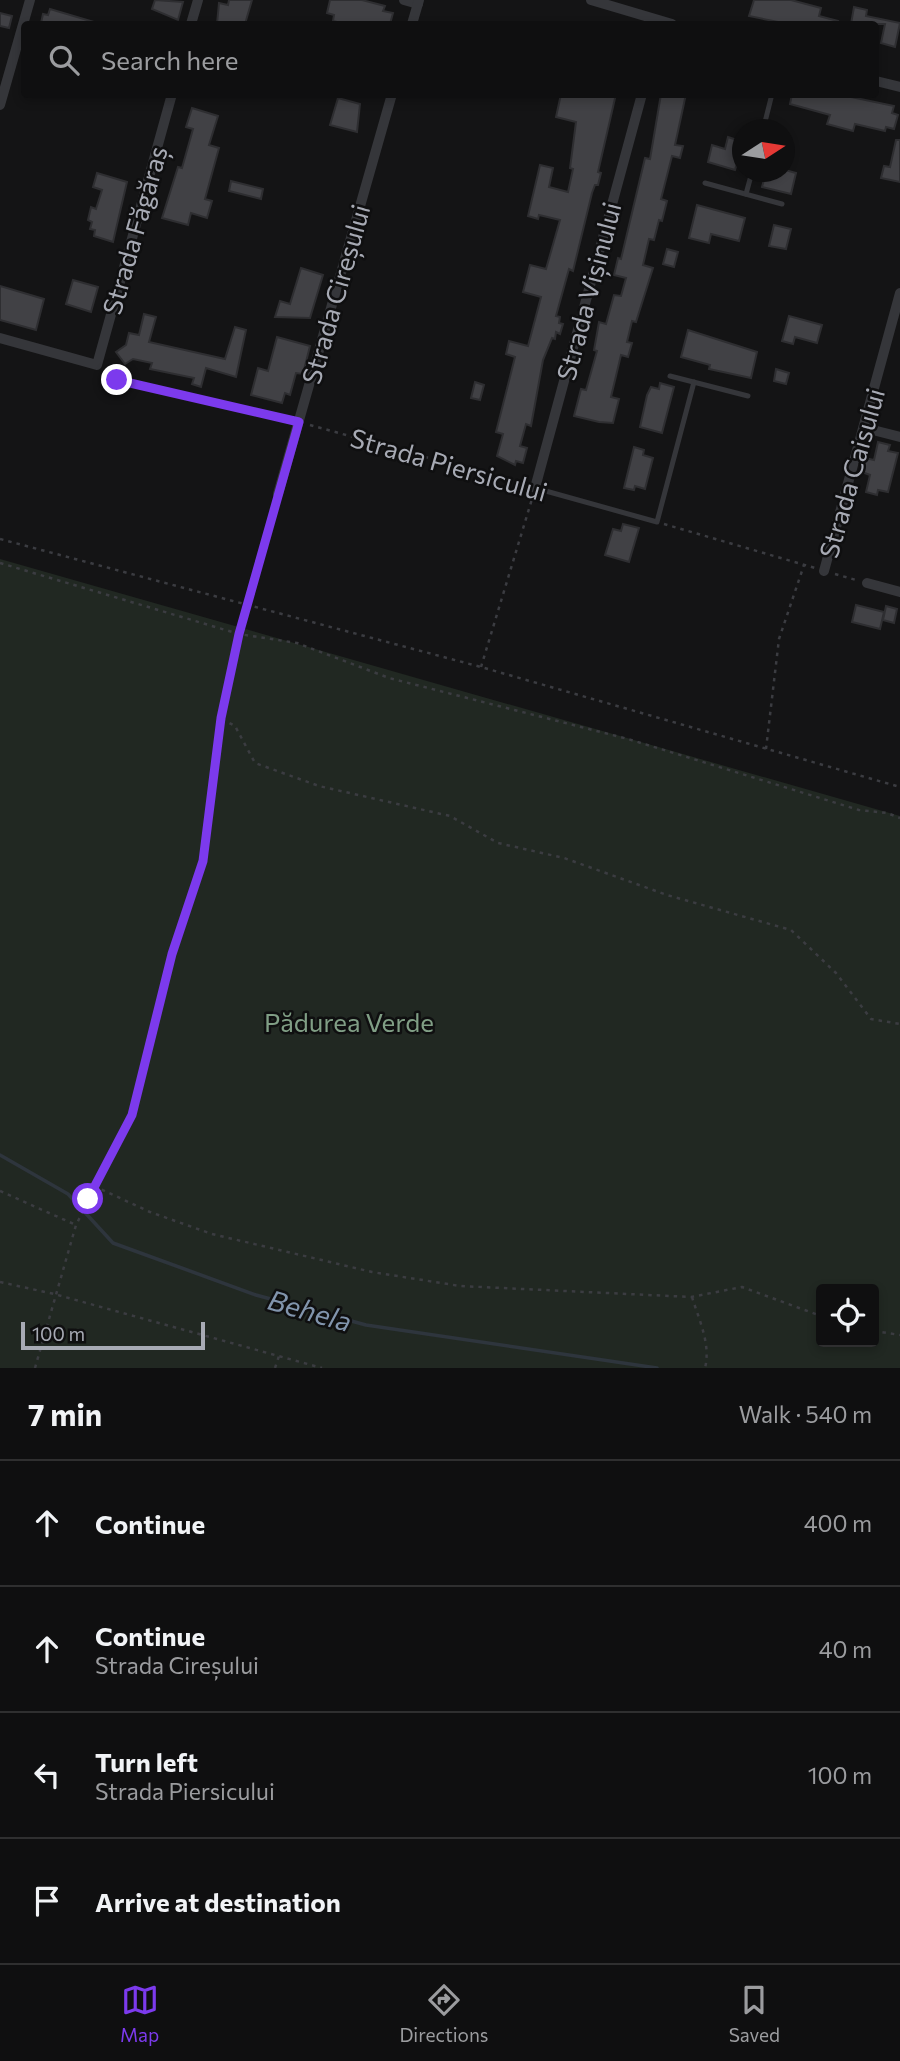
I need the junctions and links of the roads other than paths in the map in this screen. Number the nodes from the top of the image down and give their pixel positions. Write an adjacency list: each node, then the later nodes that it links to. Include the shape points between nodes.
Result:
1 (30, 0): 6 (street)
2 (198, 0): 7 (street)
3 (404, 0): 5 (street)
4 (591, 0): 9 (street)
5 (418, 2): 8 (street)
6 (24, 21)
7 (192, 21)
8 (413, 21)
9 (656, 21)
10 (21, 32): 17 (street)
11 (879, 82): 12 (street)
12 (900, 88)
13 (171, 98): 24 (street, Strada Făgăraș, via 96,365)
14 (391, 98): 31 (street, Strada Cireșului)
15 (641, 98): 30 (street, Strada Vișinului)
16 (771, 98): 18 (lane)
17 (0, 105)
18 (766, 119)
19 (749, 182): 21 (lane)
20 (705, 183): 21 (lane)
21 (746, 194): 22 (lane)
22 (782, 204)
23 (900, 293): 28 (street, Strada Caisului)
24 (0, 338)
25 (670, 376): 26 (lane)
26 (694, 382): 27 (lane); 30 (lane, Strada Piersicului, via 657,522)
27 (748, 396)
28 (864, 428): 29 (street); 32 (street, Strada Caisului)
29 (900, 437)
30 (535, 488)
31 (278, 494)
32 (824, 571)
33 (867, 583): 34 (street)
34 (900, 592)

